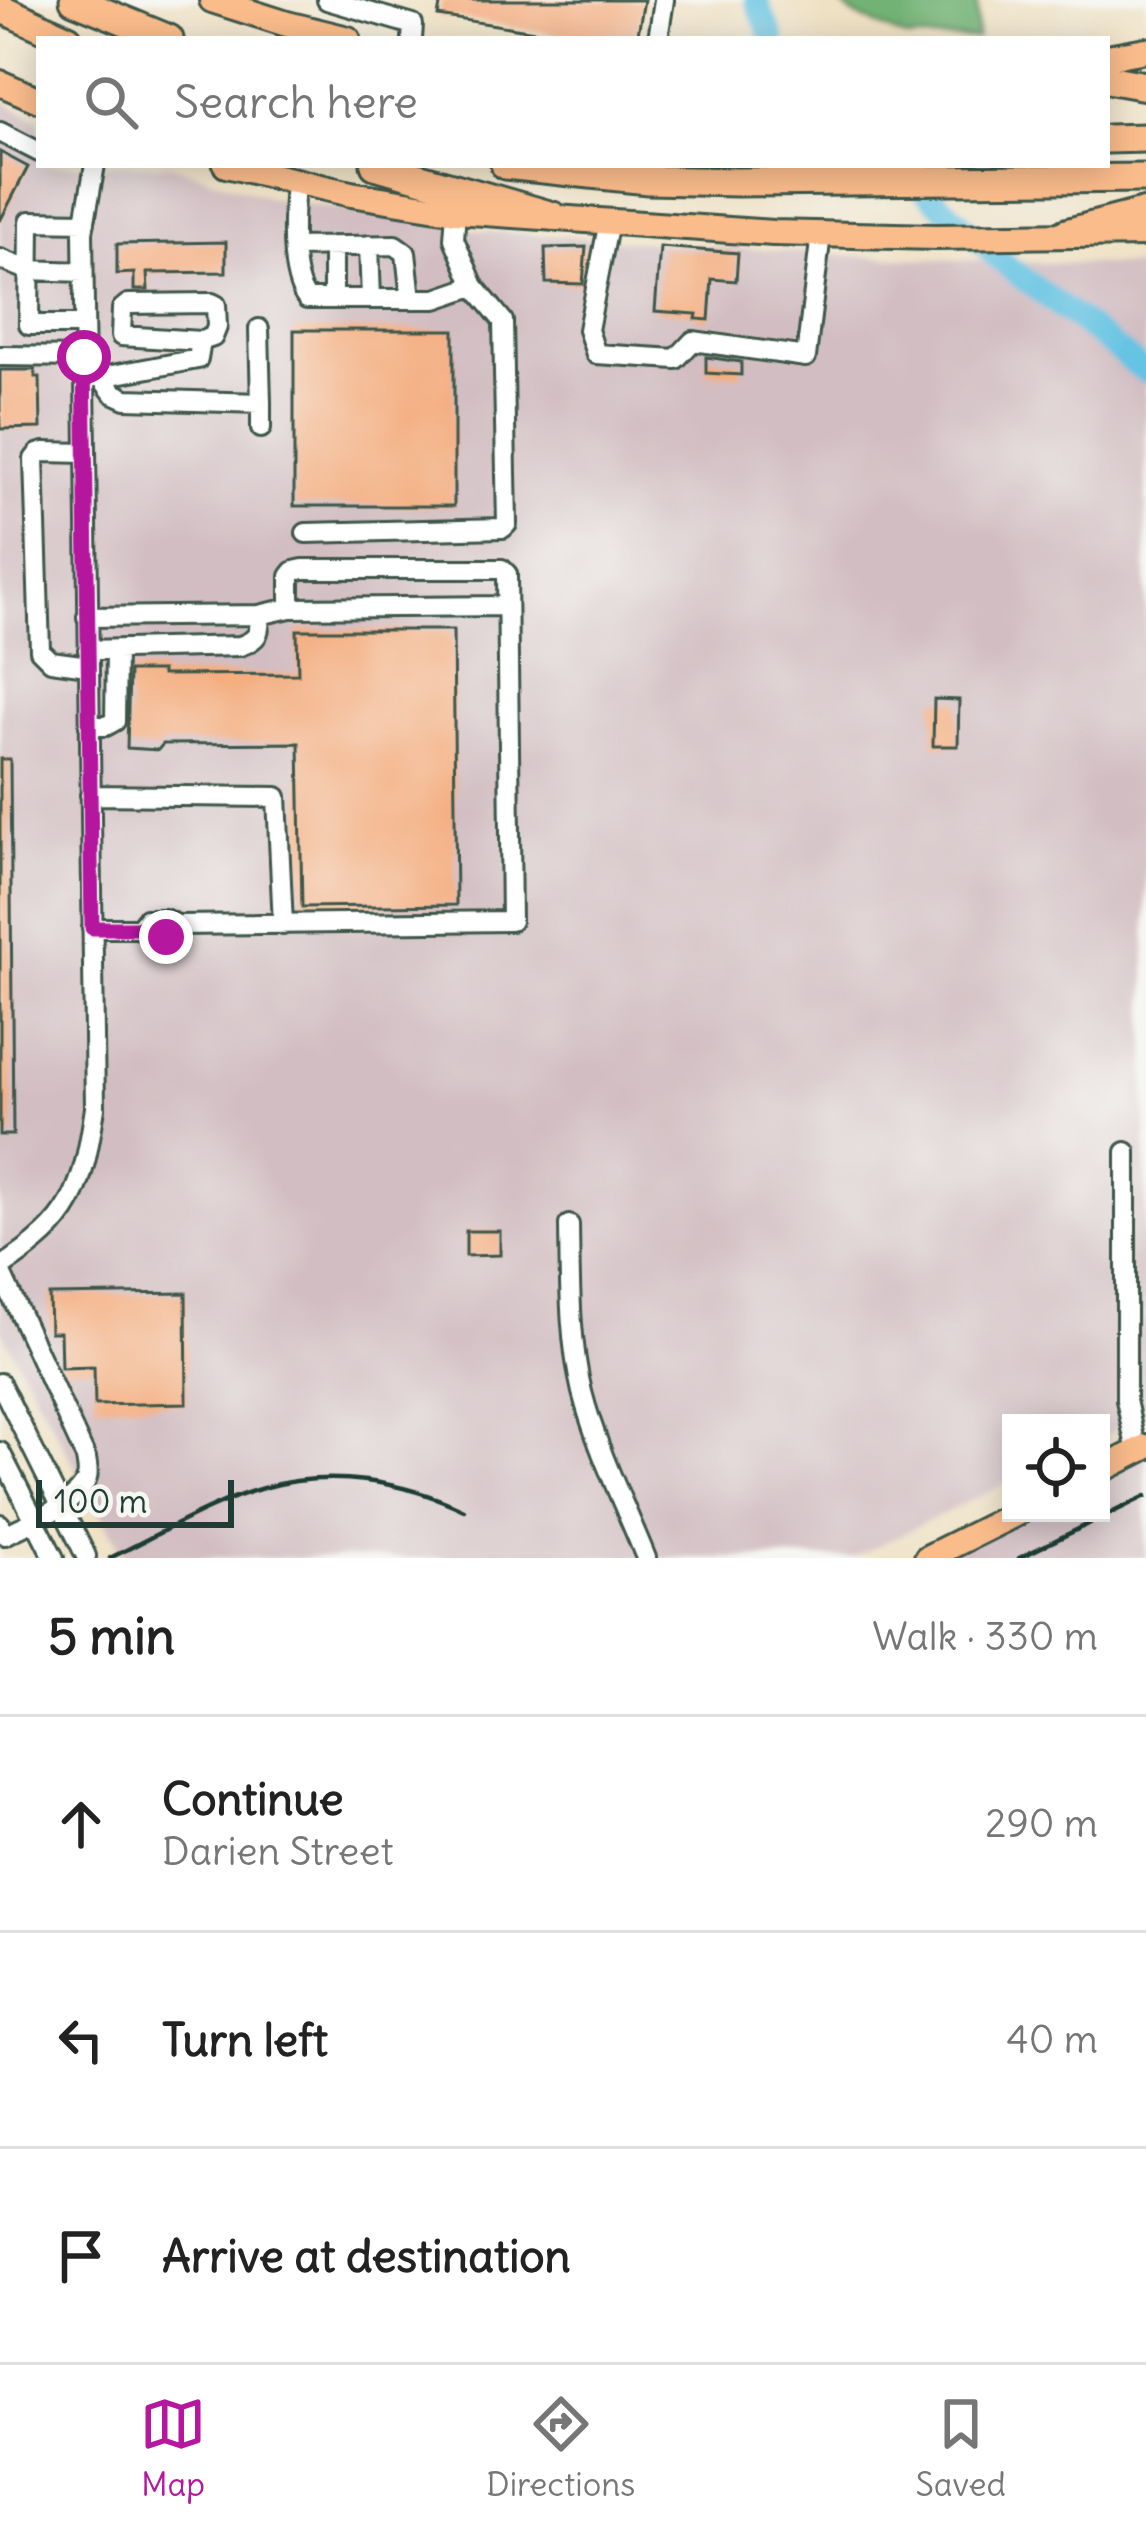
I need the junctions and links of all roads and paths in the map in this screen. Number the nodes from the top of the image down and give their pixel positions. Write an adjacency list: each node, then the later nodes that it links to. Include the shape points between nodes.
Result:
1 (74, 0): 7 (highway)
2 (212, 0): 8 (main road)
3 (327, 0): 9 (street, via 413,25)
4 (664, 0): 10 (street)
5 (0, 8): 6 (highway)
6 (61, 36)
7 (162, 36)
8 (336, 36)
9 (412, 36)
10 (658, 36)
11 (1146, 50): 12 (main road)
12 (1110, 56)
13 (1110, 80): 15 (highway)
14 (0, 83): 16 (main road)
15 (1146, 86)
16 (36, 99)
17 (0, 132): 20 (street)
18 (1146, 138): 19 (highway)
19 (1110, 139)
20 (36, 150)
21 (92, 168): 31 (street)
22 (238, 168): 26 (main road)
23 (386, 168): 29 (highway)
24 (534, 168): 25 (highway, via 648,180)
25 (1146, 178)
26 (295, 182): 27 (main road); 37 (street)
27 (456, 211): 29 (main road); 41 (street, via 454,239)
28 (1146, 212): 32 (highway)
29 (554, 216): 30 (main road)
30 (609, 221): 33 (main road); 33 (street, via 588,330 596,354 656,358 676,359 692,340 806,357)
31 (85, 222): 39 (street, via 29,221); 40 (street)
32 (1066, 233): 33 (main road); 34 (main road)
33 (821, 234)
34 (1146, 234)
35 (369, 245): 36 (street); 43 (street); 44 (street, via 406,253)
36 (334, 246): 37 (street); 42 (street)
37 (295, 247): 42 (street, via 301,292)
38 (0, 259): 39 (street)
39 (28, 270): 40 (street); 45 (street, via 28,325)
40 (83, 272): 45 (street)
41 (474, 286): 44 (street); 53 (street, via 503,321 507,524)
42 (333, 299): 43 (street)
43 (371, 299): 44 (street)
44 (411, 299)
45 (84, 325): 49 (street)
46 (259, 329): 50 (street)
47 (201, 340): 47 (street, via 217,327 212,303 122,309 125,338); 49 (street, via 198,359)
48 (0, 356): 49 (street)
49 (90, 370): 50 (street, via 126,399); 52 (street)
50 (261, 403): 51 (street)
51 (261, 428)
52 (85, 453): 57 (street); 59 (street, via 34,459 40,650 51,662)
53 (306, 533)
54 (508, 606): 55 (street); 55 (street, via 502,569 303,569 290,576); 62 (street, via 511,922)
55 (290, 608): 56 (street)
56 (259, 615): 57 (street); 58 (street, via 258,636 240,646)
57 (87, 617): 59 (street)
58 (116, 650): 59 (street); 60 (street, via 115,721)
59 (88, 658): 60 (street)
60 (89, 726): 61 (street)
61 (90, 795): 62 (street, via 278,797); 63 (street)
62 (283, 925): 63 (street, via 146,919 139,928)
63 (92, 928): 66 (street, via 88,1155 65,1213)
64 (1126, 1152): 68 (street, via 1126,1400)
65 (569, 1225): 77 (street, via 570,1318 582,1390)
66 (0, 1270): 71 (street, via 86,1458 87,1480)
67 (0, 1383): 71 (street)
68 (1142, 1450): 70 (main road)
69 (0, 1453): 72 (street)
70 (1110, 1466)
71 (61, 1506): 72 (street); 75 (street)
72 (34, 1520): 74 (street, via 5,1535); 76 (street)
73 (1002, 1520): 78 (main road)
74 (0, 1524)
75 (86, 1556)
76 (54, 1558)
77 (646, 1558)
78 (926, 1558)

